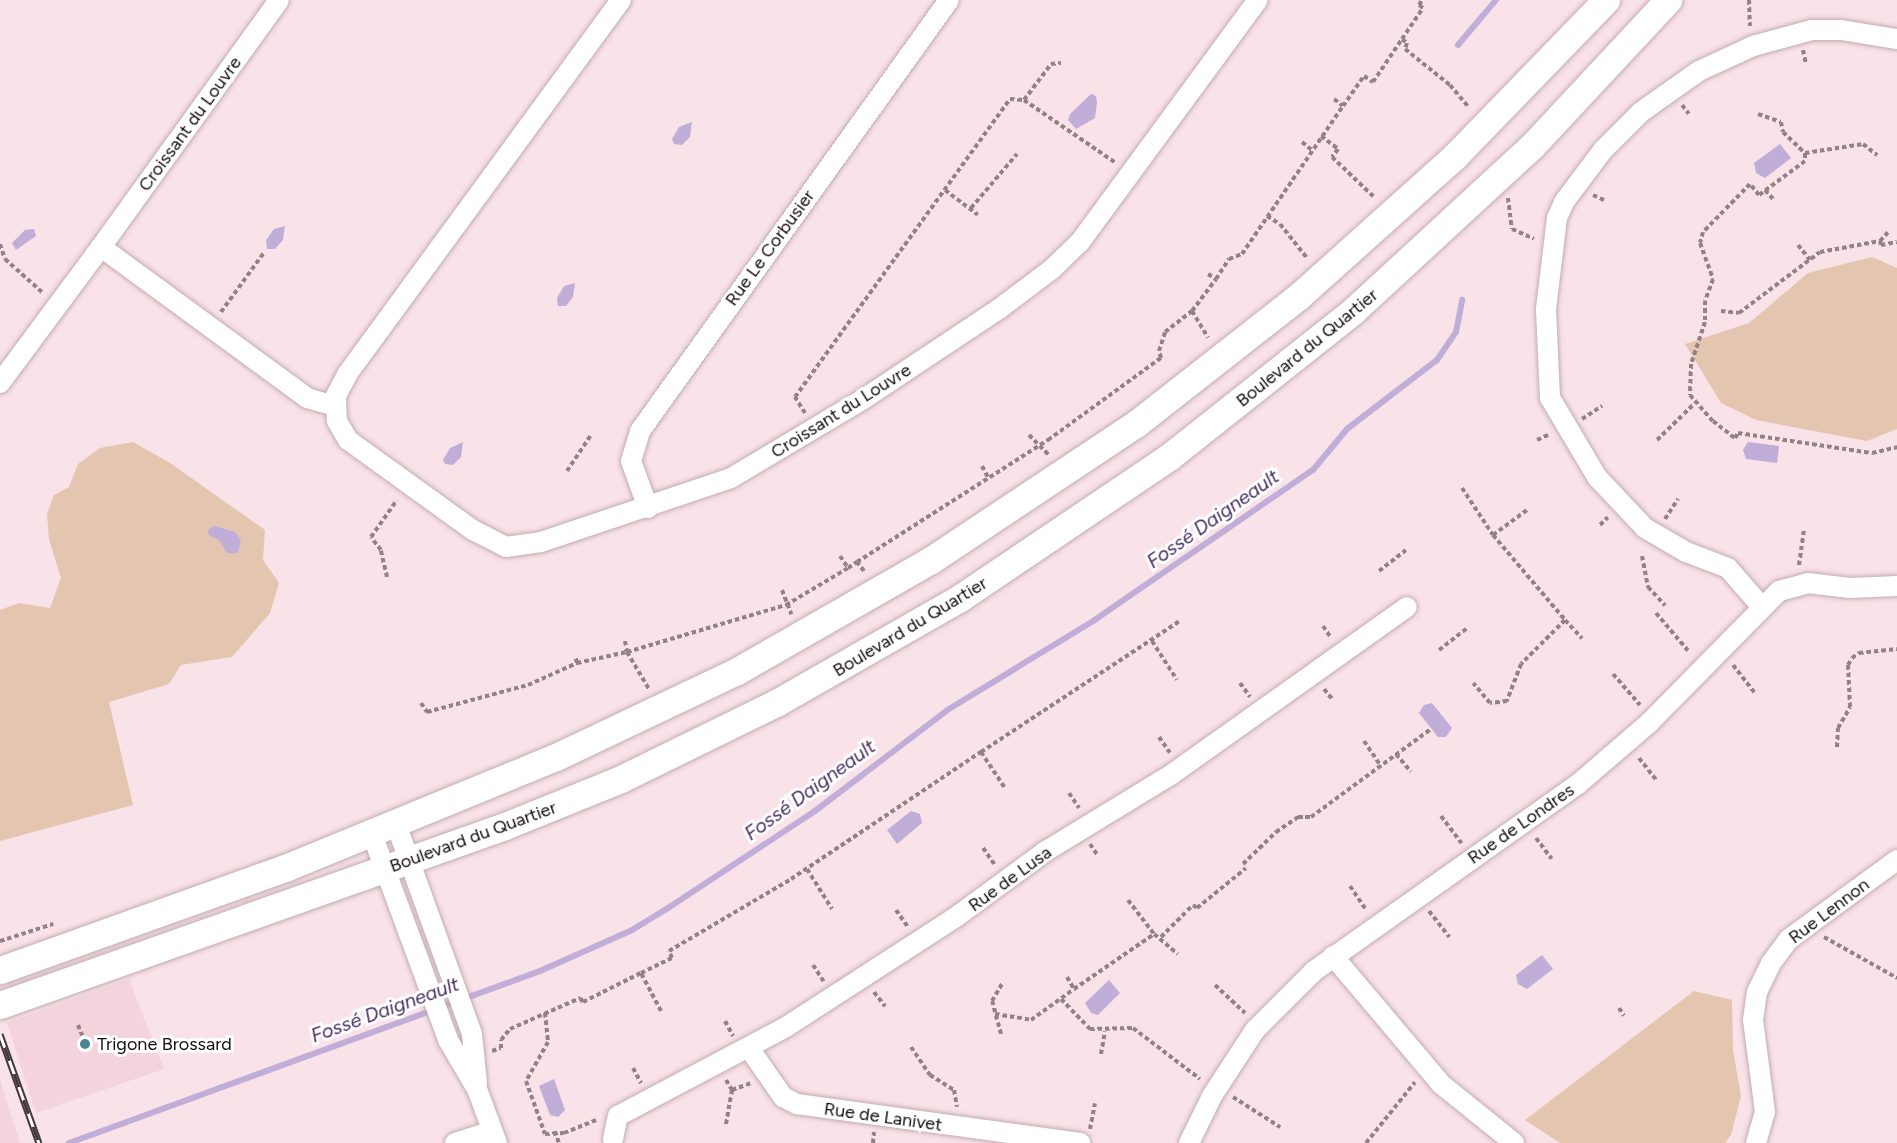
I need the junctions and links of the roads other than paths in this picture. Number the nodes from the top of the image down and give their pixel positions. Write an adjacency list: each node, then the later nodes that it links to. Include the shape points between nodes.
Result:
1 (279, 0): 8 (street, Croissant du Louvre)
2 (621, 0): 10 (street, via 348,373)
3 (949, 0): 11 (street, Rue Le Corbusier, via 640,431 631,461)
4 (1258, 0): 11 (street, Croissant du Louvre, via 1068,255 957,339 740,473)
5 (1606, 0): 15 (main road, via 1455,156 1333,267 1191,382 1052,482 892,584 737,670 584,745)
6 (1668, 0): 17 (main road, Boulevard du Quartier, via 1532,146 1404,267 1254,392 1100,507 892,639 742,720 565,803)
7 (1897, 39): 13 (street, via 1812,30 1756,45 1699,71 1622,131 1564,202 1552,246 1546,309 1550,398 1583,456 1645,528 1686,552 1728,568)
8 (101, 247): 9 (street, Croissant du Louvre); 10 (street, via 307,398)
9 (0, 383)
10 (335, 406): 11 (street, Croissant du Louvre, via 348,440 499,545 512,548 541,542)
11 (648, 508)
12 (1897, 586): 13 (street, Rue de Londres, via 1794,585)
13 (1761, 606): 18 (street, Rue de Londres, via 1627,742 1525,824)
14 (1407, 607): 21 (street, Rue de Lusa, via 1172,774 1046,851 956,917)
15 (384, 829): 17 (street); 19 (main road)
16 (1897, 861): 29 (street, Rue Lennon, via 1804,926 1771,963 1757,992 1753,1020 1765,1112)
17 (397, 864): 20 (main road, Boulevard du Quartier); 22 (street, via 441,948 472,1034); 22 (street, via 418,956 448,1040)
18 (1333, 956): 27 (street, Rue de Londres, via 1255,1030 1212,1096); 28 (street, via 1427,1067 1470,1111)
19 (0, 970)
20 (0, 1005)
21 (749, 1048): 24 (street, Rue de Lanivet, via 783,1097 797,1104 956,1127); 25 (street, Rue de Lusa, via 618,1116)
22 (475, 1055): 23 (street, via 477,1089)
23 (494, 1137): 26 (street)
24 (1085, 1138)
25 (614, 1139)
26 (455, 1143)
27 (1189, 1143)
28 (1514, 1143)
29 (1755, 1143)

